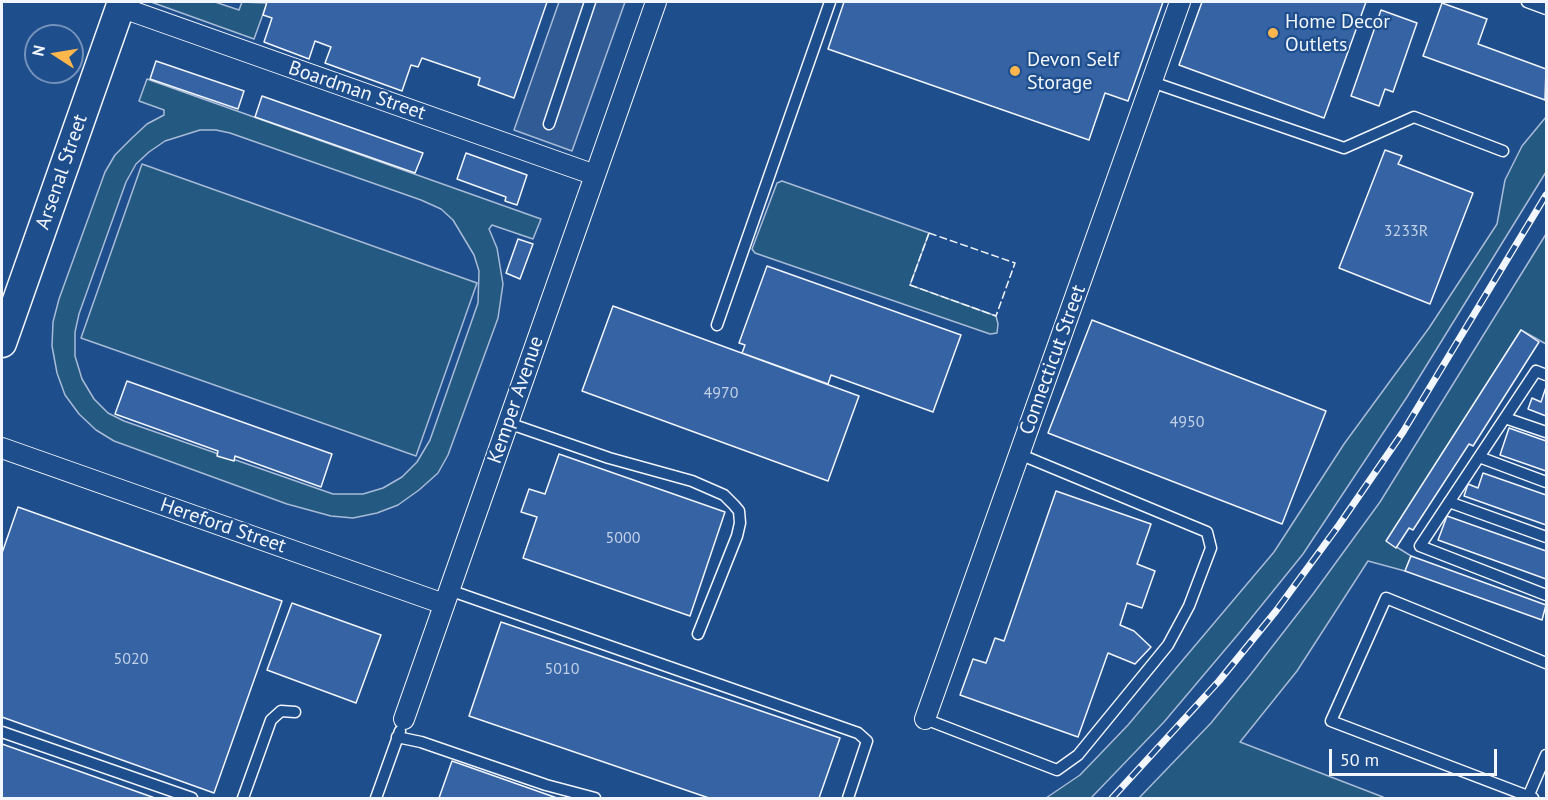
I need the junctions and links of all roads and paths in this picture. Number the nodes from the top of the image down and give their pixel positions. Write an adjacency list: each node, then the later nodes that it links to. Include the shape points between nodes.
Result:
1 (590, 2): 9 (lane)
2 (656, 2): 11 (street, Kemper Avenue)
3 (830, 2): 12 (lane)
4 (1180, 2): 8 (street, Connecticut Street)
5 (1527, 2): 7 (lane)
6 (121, 4): 11 (street, Boardman Street); 13 (main road, Arsenal Street)
7 (1546, 9)
8 (1152, 82): 10 (lane, via 1344,148 1414,117); 19 (street, Connecticut Street)
9 (549, 124)
10 (1503, 151)
11 (595, 175): 16 (street, Kemper Avenue)
12 (717, 325)
13 (2, 343)
14 (1546, 375): 15 (lane, via 1536,371)
15 (1505, 418): 17 (lane); 20 (lane)
16 (508, 423): 25 (street, Kemper Avenue); 26 (lane, via 609,458 692,481 724,495 734,505 739,512 737,536)
17 (1546, 432)
18 (2, 448): 25 (street, Hereford Street)
19 (1019, 454): 29 (street, Connecticut Street); 29 (lane, via 1207,532 1210,548 1189,606 1168,645 1078,754 1057,770)
20 (1479, 457): 21 (lane); 22 (lane)
21 (1546, 482)
22 (1449, 502): 23 (lane); 24 (lane, via 1420,546)
23 (1546, 537)
24 (1546, 595)
25 (447, 597): 30 (street, Kemper Avenue); 38 (lane, via 858,733 867,741)
26 (698, 634)
27 (1546, 663): 33 (lane, via 1386,598 1331,721)
28 (295, 712): 35 (lane, via 281,711 271,720)
29 (925, 719)
30 (401, 728): 36 (lane, Kemper Avenue); 37 (lane, via 421,742)
31 (2, 732): 34 (lane)
32 (1546, 756): 33 (lane)
33 (1530, 797)
34 (192, 798)
35 (243, 798)
36 (376, 798)
37 (595, 798)
38 (848, 798)

